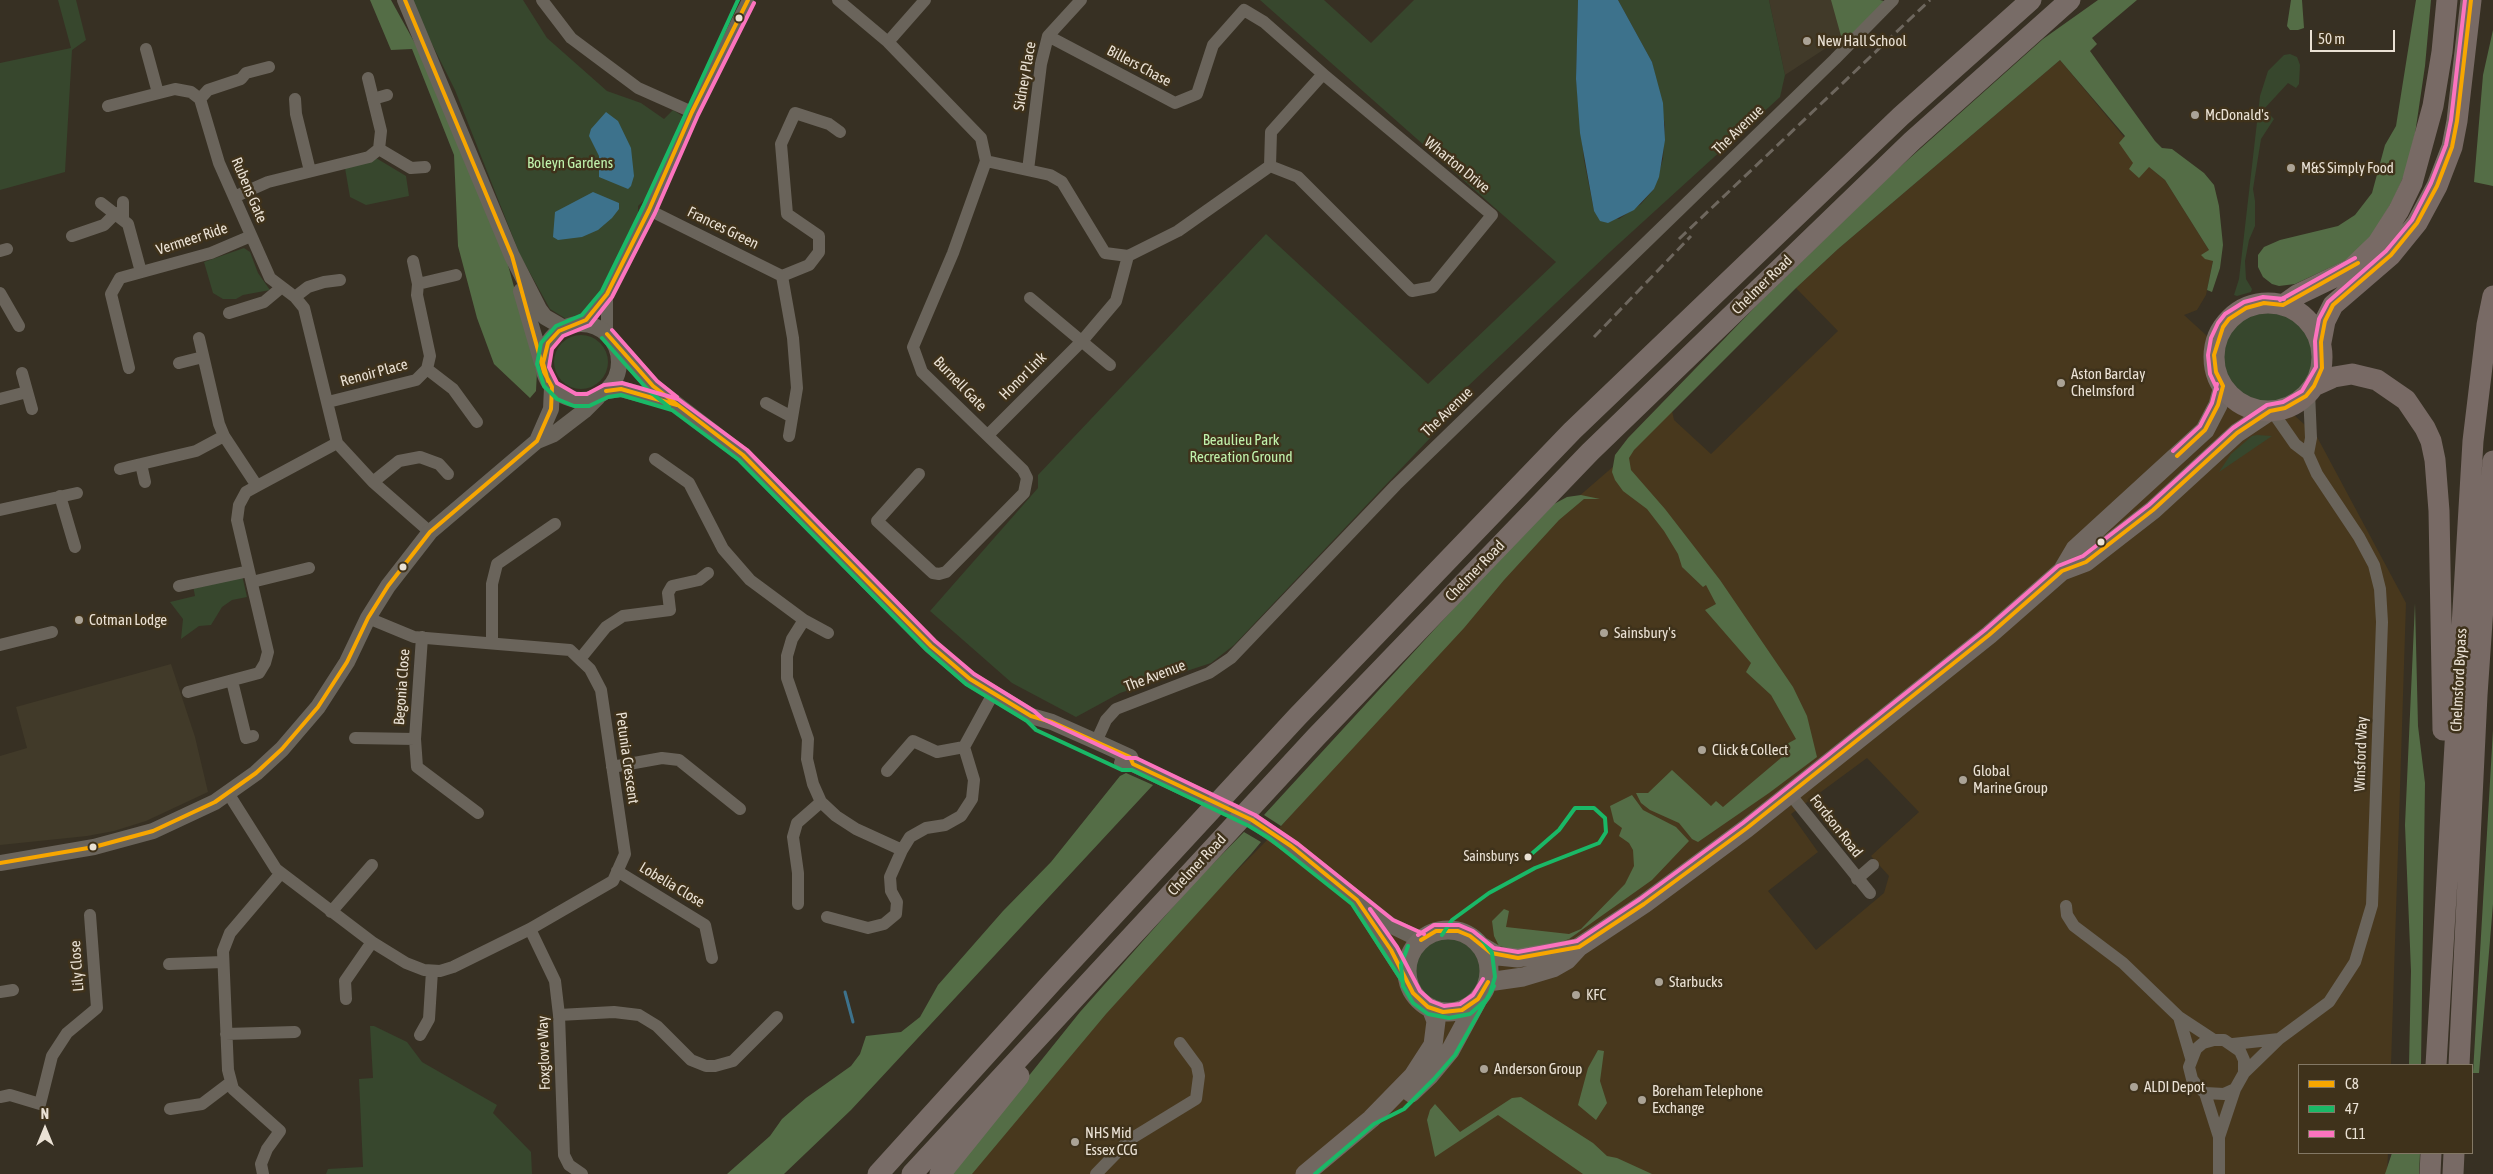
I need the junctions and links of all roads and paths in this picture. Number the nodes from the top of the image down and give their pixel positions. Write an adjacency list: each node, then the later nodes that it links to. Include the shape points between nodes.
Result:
1 (405, 0): 38 (street)
2 (542, 0): 24 (street, via 571,38 631,83)
3 (838, 0): 13 (street)
4 (925, 0): 13 (street)
5 (1080, 0): 12 (street, Sidney Place)
6 (1893, 0): 122 (street, The Avenue, via 1396,485 1231,658 1209,673 1116,709 1106,720)
7 (2031, 0): 157 (main road, Chelmer Road, via 1901,116 1572,431 1297,717)
8 (2070, 0): 158 (main road, Chelmer Road, via 1912,141 1597,445 1316,737)
9 (2447, 0): 52 (highway, via 2433,106 2412,183 2395,217 2378,243 2351,268)
10 (2471, 0): 59 (highway, via 2457,121 2452,146 2437,186 2417,223 2391,255 2333,305 2325,320)
11 (746, 1): 24 (street)
12 (1048, 36): 16 (street, Billers Chase, via 1175,103 1197,94 1213,45 1244,10 1264,22); 30 (street, Sidney Place, via 1041,64)
13 (888, 42): 27 (street, via 980,138)
14 (146, 49): 18 (street)
15 (270, 67): 20 (street, via 246,73 241,80 208,90)
16 (1323, 74): 28 (street, via 1271,132); 28 (street, Wharton Drive, via 1492,215 1433,287 1412,291 1298,178)
17 (368, 78): 22 (street)
18 (158, 93): 20 (street, via 175,89 191,92); 23 (street)
19 (387, 95): 22 (street)
20 (200, 99): 32 (street, Rubens Gate, via 219,163)
21 (295, 99): 31 (street)
22 (373, 99): 26 (street, via 380,131)
23 (108, 106)
24 (692, 112): 34 (street)
25 (840, 132): 43 (street, via 829,124 795,113 781,144 787,214 819,236 819,252 809,265)
26 (379, 149): 29 (street, via 412,168); 31 (street, via 369,157)
27 (986, 161): 30 (street); 80 (street, Burnell Gate, via 953,252 913,347 922,372)
28 (1270, 166): 39 (street, via 1178,230)
29 (425, 167)
30 (1028, 170): 39 (street, via 1050,175 1062,182 1105,253)
31 (310, 171): 32 (street, via 268,182)
32 (234, 197): 37 (street, Rubens Gate)
33 (101, 203): 35 (street)
34 (649, 210): 43 (street, Frances Green); 48 (street)
35 (121, 211): 36 (street, via 104,225); 41 (street, Vermeer Ride, via 128,224)
36 (72, 236)
37 (251, 236): 41 (street, Vermeer Ride, via 211,253); 46 (street, Rubens Gate, via 270,278)
38 (512, 256): 55 (street, via 545,317); 64 (street)
39 (1128, 256): 58 (street, Honor Link, via 1116,301)
40 (413, 261): 45 (street, Renoir Place)
41 (141, 272): 63 (street, Vermeer Ride, via 120,278 111,293)
42 (456, 275): 45 (street)
43 (782, 276): 78 (street, via 793,338 796,381)
44 (340, 280): 50 (street, via 308,287)
45 (418, 284): 65 (street, Renoir Place, via 416,294 430,356)
46 (282, 287): 50 (street, Rubens Gate); 53 (street, via 264,302)
47 (0, 293): 54 (street)
48 (607, 294): 55 (street, via 590,316); 57 (street)
49 (2493, 296): 167 (highway, Chelmsford Bypass, via 2473,441)
50 (295, 297): 73 (street, Rubens Gate, via 304,308)
51 (1030, 298): 58 (street)
52 (2283, 305): 59 (highway, via 2310,323); 67 (highway, via 2264,303 2246,308 2223,327 2214,355 2216,372)
53 (229, 313)
54 (19, 326)
55 (570, 326): 57 (street, via 594,326); 64 (street, via 548,343)
56 (199, 338): 60 (street)
57 (611, 338): 71 (street, via 619,357 619,370 614,383); 75 (street, via 653,386)
58 (1082, 341): 62 (street); 80 (street, Honor Link)
59 (2321, 342): 69 (highway, via 2322,368)
60 (203, 357): 61 (street); 81 (street)
61 (180, 363)
62 (1110, 365)
63 (129, 368)
64 (543, 368): 68 (street)
65 (427, 369): 73 (street, Renoir Place, via 416,380); 79 (street, Renoir Place, via 453,389)
66 (22, 373): 70 (street)
67 (2223, 386): 77 (highway, via 2244,405); 102 (main road, via 2218,406 2205,430 2075,549)
68 (552, 387): 71 (street, via 570,399 585,400); 83 (street, via 551,409)
69 (2311, 389): 77 (highway, via 2295,404); 85 (street); 167 (highway, via 2334,377 2352,374 2384,385 2406,400 2417,414 2431,441 2436,460 2443,720)
70 (27, 392): 72 (street); 76 (street)
71 (602, 394): 75 (street, via 622,389); 83 (street, via 554,434)
72 (0, 399)
73 (328, 402): 84 (street, Rubens Gate)
74 (766, 403): 78 (street)
75 (675, 404): 117 (street, via 743,455 931,646)
76 (32, 409)
77 (2271, 411): 85 (street, Winsford Way, via 2295,444); 102 (main road, via 2237,433 2153,510 2086,562)
78 (792, 417): 82 (street)
79 (477, 422)
80 (988, 435): 91 (street, Burnell Gate, via 1023,470 1027,478 1024,493 946,572 939,574 933,573 878,521)
81 (224, 436): 88 (street, via 196,451); 94 (street)
82 (789, 436)
83 (537, 441): 99 (street)
84 (337, 444): 93 (street); 94 (street)
85 (2308, 454): 170 (street, Winsford Way, via 2317,474 2363,544 2374,565 2380,589 2382,622 2372,905 2355,962 2330,1002)
86 (655, 459): 107 (street, via 689,483 722,549 750,580)
87 (2493, 461): 143 (highway, Chelmsford Bypass)
88 (141, 464): 89 (street); 92 (street)
89 (120, 469)
90 (448, 474): 93 (street, via 439,464 420,457 399,461)
91 (919, 474)
92 (145, 482)
93 (373, 482): 99 (street)
94 (257, 486): 104 (street, via 242,498 237,520)
95 (77, 493): 96 (street)
96 (60, 496): 97 (street); 100 (street)
97 (0, 510)
98 (555, 524): 111 (street, via 497,564 492,584)
99 (430, 532): 106 (street, via 404,563)
100 (75, 547)
101 (309, 568): 104 (street)
102 (2062, 571): 128 (main road, via 1988,635)
103 (708, 573): 113 (street, via 699,580 672,586 668,593 670,610 623,616 606,627)
104 (250, 576): 105 (street); 115 (street, via 268,652 259,673)
105 (179, 586)
106 (368, 618): 110 (street, Petunia Crescent); 127 (street, via 347,662 318,707 282,749)
107 (804, 620): 109 (street); 129 (street, via 792,639 787,656 787,678 808,738 807,759)
108 (52, 632): 112 (street)
109 (828, 633)
110 (422, 637): 111 (street, Petunia Crescent); 121 (street, Begonia Close)
111 (492, 643): 113 (street, Petunia Crescent, via 570,650)
112 (0, 644)
113 (580, 659): 125 (street, Petunia Crescent, via 590,669 601,690)
114 (2493, 663): 143 (highway)
115 (232, 681): 116 (street); 119 (street, via 246,738)
116 (188, 692)
117 (993, 694): 118 (street); 123 (street)
118 (1031, 716): 122 (street); 124 (street, via 1039,724 1082,745 1125,764)
119 (253, 736)
120 (355, 738): 121 (street, Begonia Close)
121 (416, 738): 131 (street, Begonia Close, via 417,767)
122 (1096, 742): 124 (street, via 1130,757)
123 (964, 747): 126 (street, via 938,752 913,741); 132 (street, via 974,780 972,799 962,816 910,837)
124 (1133, 764): 140 (street, via 1252,820)
125 (612, 767): 130 (street, via 662,758 679,760); 136 (street, Petunia Crescent, via 625,854)
126 (887, 771)
127 (228, 793): 133 (street, via 186,817 145,833 100,846); 137 (street)
128 (1790, 794): 138 (street, Fordson Road); 151 (main road, via 1644,904)
129 (821, 802): 132 (street, via 856,829); 141 (street, via 797,823 793,837)
130 (740, 809)
131 (478, 813)
132 (902, 850): 146 (street, via 890,877 891,890 897,902 896,914 884,924 868,928)
133 (0, 863)
134 (372, 864): 144 (street)
135 (1873, 865): 138 (street, Fordson Road)
136 (618, 871): 147 (street, via 613,881); 152 (street, Lobelia Close, via 705,924)
137 (281, 873): 144 (street); 153 (street, via 230,934 223,951)
138 (1857, 879): 139 (street, Fordson Road)
139 (1870, 893)
140 (1357, 900): 148 (street, via 1390,925); 156 (street)
141 (798, 904)
142 (2066, 906): 165 (street, Winsford Way, via 2074,926 2124,962)
143 (2467, 907): 176 (highway, Chelmsford Bypass)
144 (331, 912): 149 (street)
145 (90, 915): 181 (street, Lily Close, via 97,1008 67,1033 52,1056 40,1104 10,1095)
146 (827, 917)
147 (530, 929): 155 (street, via 453,967); 163 (street, Foxglove Way, via 552,973)
148 (1421, 940): 150 (main road, via 1436,931 1449,930 1470,936); 156 (main road, via 1409,958)
149 (372, 942): 155 (street, via 406,963); 160 (street, via 345,981)
150 (1481, 946): 151 (main road, via 1498,956 1518,958); 159 (main road, via 1489,962)
151 (1579, 947): 159 (main road, via 1567,960 1553,968)
152 (712, 958)
153 (223, 962): 154 (street); 168 (street)
154 (169, 964)
155 (432, 971): 169 (street, via 429,1019)
156 (1407, 978): 162 (main road, via 1415,995)
157 (1053, 981): 189 (main road); 190 (main road, Chelmer Road)
158 (1089, 981): 191 (main road, Chelmer Road); 192 (main road)
159 (1488, 982): 161 (main road)
160 (346, 999)
161 (1478, 999): 162 (main road, via 1467,1008 1456,1011 1443,1012); 183 (main road, via 1456,1041 1430,1075 1400,1104)
162 (1431, 1008): 183 (main road, via 1436,1021 1430,1050 1413,1076)
163 (559, 1015): 164 (street, via 614,1012 639,1015 657,1026 691,1060 706,1066 733,1061); 188 (street, Foxglove Way, via 564,1155 569,1165)
164 (777, 1017)
165 (2179, 1017): 171 (street, Winsford Way); 174 (street, Winsford Way)
166 (295, 1032): 168 (street)
167 (2438, 1033): 175 (highway, Chelmsford Bypass)
168 (226, 1034): 178 (street)
169 (420, 1035)
170 (2279, 1039): 173 (street, Winsford Way); 177 (street, Winsford Way)
171 (2214, 1040): 173 (street, Winsford Way); 174 (street, via 2203,1043)
172 (1180, 1042): 193 (street, via 1197,1066 1196,1099 1129,1140)
173 (2232, 1044): 177 (street, via 2244,1060)
174 (2191, 1058): 180 (street, Winsford Way, via 2192,1079)
175 (2436, 1064)
176 (2459, 1064)
177 (2244, 1073): 179 (street, Winsford Way)
178 (231, 1082): 182 (street, via 202,1104); 187 (street, via 233,1089 280,1131 261,1164)
179 (2234, 1089): 180 (street, via 2224,1094); 184 (street, Winsford Way)
180 (2205, 1093): 184 (street, Winsford Way)
181 (0, 1098)
182 (170, 1109)
183 (1372, 1120): 194 (main road)
184 (2219, 1137): 195 (street)
185 (2431, 1154): 196 (highway)
186 (2454, 1154): 197 (highway)
187 (263, 1174)
188 (582, 1174)
189 (861, 1174)
190 (878, 1174)
191 (912, 1174)
192 (940, 1174)
193 (1096, 1174)
194 (1305, 1174)
195 (2219, 1174)
196 (2430, 1174)
197 (2453, 1174)

